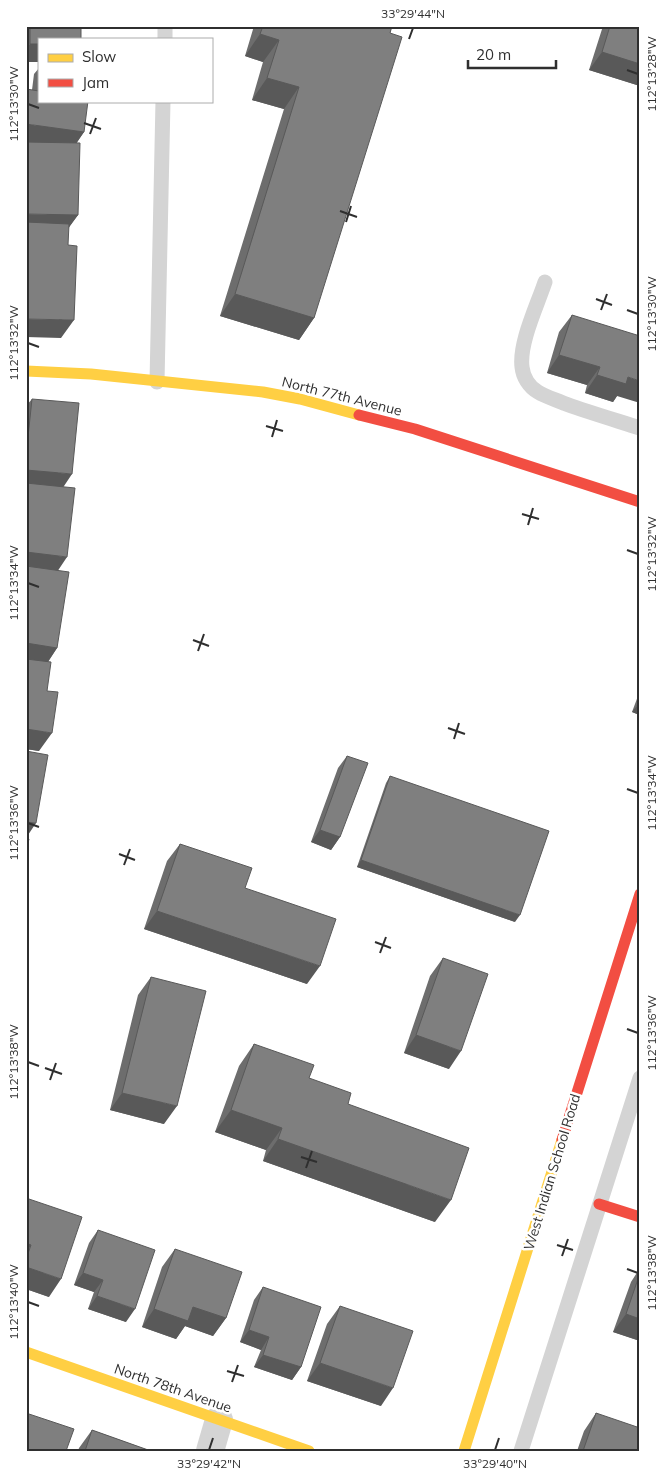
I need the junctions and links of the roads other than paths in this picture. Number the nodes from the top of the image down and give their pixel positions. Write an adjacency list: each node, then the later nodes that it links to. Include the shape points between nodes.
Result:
1 (164, 102): 4 (lane)
2 (545, 282): 5 (lane, via 522,354 522,369 527,383 561,402)
3 (26, 371): 4 (street, North 77th Avenue)
4 (157, 382): 6 (street, North 77th Avenue, via 264,392 300,399 415,429)
5 (640, 428)
6 (640, 502)
7 (640, 894): 15 (street, West Indian School Road)
8 (640, 1078): 9 (lane)
9 (599, 1204): 10 (street); 16 (lane)
10 (640, 1217)
11 (26, 1352): 12 (street, North 78th Avenue)
12 (219, 1420): 13 (street); 14 (street, North 78th Avenue)
13 (210, 1451)
14 (309, 1451)
15 (464, 1451)
16 (521, 1451)

